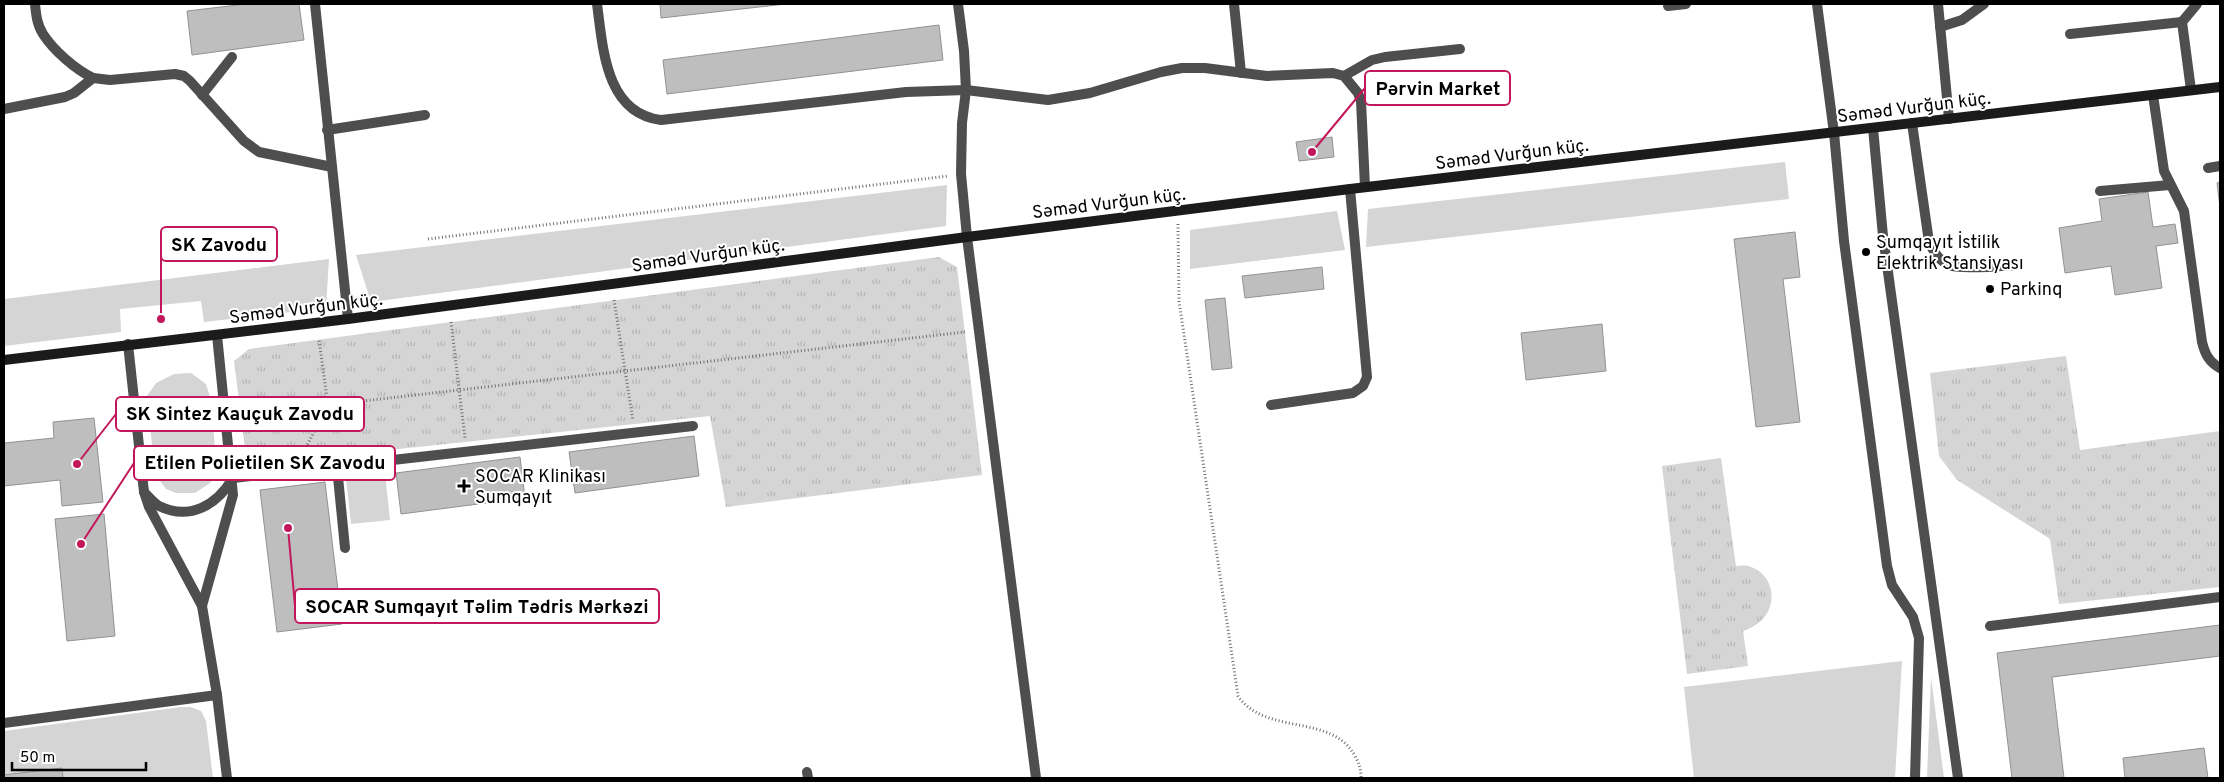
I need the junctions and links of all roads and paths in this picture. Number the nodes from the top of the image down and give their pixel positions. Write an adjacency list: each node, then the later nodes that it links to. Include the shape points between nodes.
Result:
1 (35, 4): 19 (street, via 37,20 48,41 80,71)
2 (315, 4): 30 (street)
3 (597, 4): 21 (street, via 606,62 615,88 625,103 651,118 661,120 906,92)
4 (958, 4): 21 (street)
5 (1234, 4): 17 (street)
6 (1686, 4): 11 (street)
7 (1817, 4): 31 (street)
8 (1938, 4): 13 (street)
9 (1984, 4): 13 (street, via 1962,20)
10 (2197, 4): 12 (street)
11 (1668, 6)
12 (2182, 22): 14 (street); 22 (street)
13 (1940, 27): 27 (street)
14 (2070, 34)
15 (1460, 48): 18 (street, via 1372,60)
16 (232, 57): 23 (street)
17 (1241, 73): 18 (street, via 1267,76 1333,73); 21 (street, via 1182,68 1090,93 1048,100)
18 (1344, 76): 37 (street, via 1361,101)
19 (93, 78): 23 (street, via 110,80 175,74 184,76); 25 (street, via 65,97)
20 (2220, 87): 22 (main road, Səməd Vurğun küç.)
21 (966, 90): 35 (street)
22 (2191, 90): 24 (main road, Səməd Vurğun küç.)
23 (202, 95): 33 (street, via 244,141 259,152)
24 (2153, 95): 27 (main road, Səməd Vurğun küç.); 36 (street, via 2162,159)
25 (4, 109)
26 (425, 115): 30 (street)
27 (1948, 119): 28 (main road, Səməd Vurğun küç.)
28 (1912, 123): 29 (main road, Səməd Vurğun küç.); 43 (street, via 1929,242 1934,252 1949,266)
29 (1873, 128): 31 (main road, Səməd Vurğun küç.); 75 (street, via 1883,236)
30 (327, 130): 33 (street)
31 (1834, 132): 37 (main road, Səməd Vurğun küç.); 74 (street, via 1844,241 1887,566 1892,585 1913,617 1919,638)
32 (2220, 166): 34 (street)
33 (332, 167): 45 (street)
34 (2208, 168)
35 (961, 174): 41 (street); 42 (path)
36 (2170, 185): 39 (street); 52 (street, via 2184,211 2205,354 2212,364)
37 (1365, 187): 38 (main road, Səməd Vurğun küç.)
38 (1350, 189): 40 (main road, Səməd Vurğun küç.); 56 (street, via 1366,377 1363,386 1353,393)
39 (2100, 192)
40 (1177, 211): 41 (main road, Səməd Vurğun küç.); 73 (path, via 1180,301 1238,696 1245,707 1258,715 1334,735 1349,746 1361,769)
41 (967, 237): 45 (main road, Səməd Vurğun küç.); 72 (street)
42 (428, 239)
43 (2015, 265)
44 (614, 300): 53 (path)
45 (348, 320): 48 (main road, Səməd Vurğun küç.)
46 (451, 322): 54 (path)
47 (965, 332): 53 (path)
48 (217, 335): 50 (main road, Səməd Vurğun küç.); 63 (street)
49 (319, 340): 55 (path)
50 (128, 344): 51 (main road, Səməd Vurğun küç.); 64 (street)
51 (4, 360)
52 (2220, 368)
53 (624, 371): 54 (path); 58 (path)
54 (460, 390): 55 (path); 60 (path)
55 (328, 405): 57 (path); 61 (path)
56 (1271, 406)
57 (241, 415)
58 (633, 424)
59 (693, 426): 62 (street)
60 (465, 442)
61 (299, 460)
62 (337, 467): 63 (street); 65 (street)
63 (233, 478): 64 (street, via 224,494 212,504 191,511 175,511 158,505); 67 (street, via 231,508)
64 (144, 492): 67 (street)
65 (345, 548)
66 (2220, 597): 68 (street)
67 (202, 606): 69 (street)
68 (1990, 626)
69 (217, 694): 70 (street); 71 (street)
70 (4, 723)
71 (227, 778)
72 (1036, 778)
73 (1361, 778)
74 (1915, 778)
75 (1958, 778)

